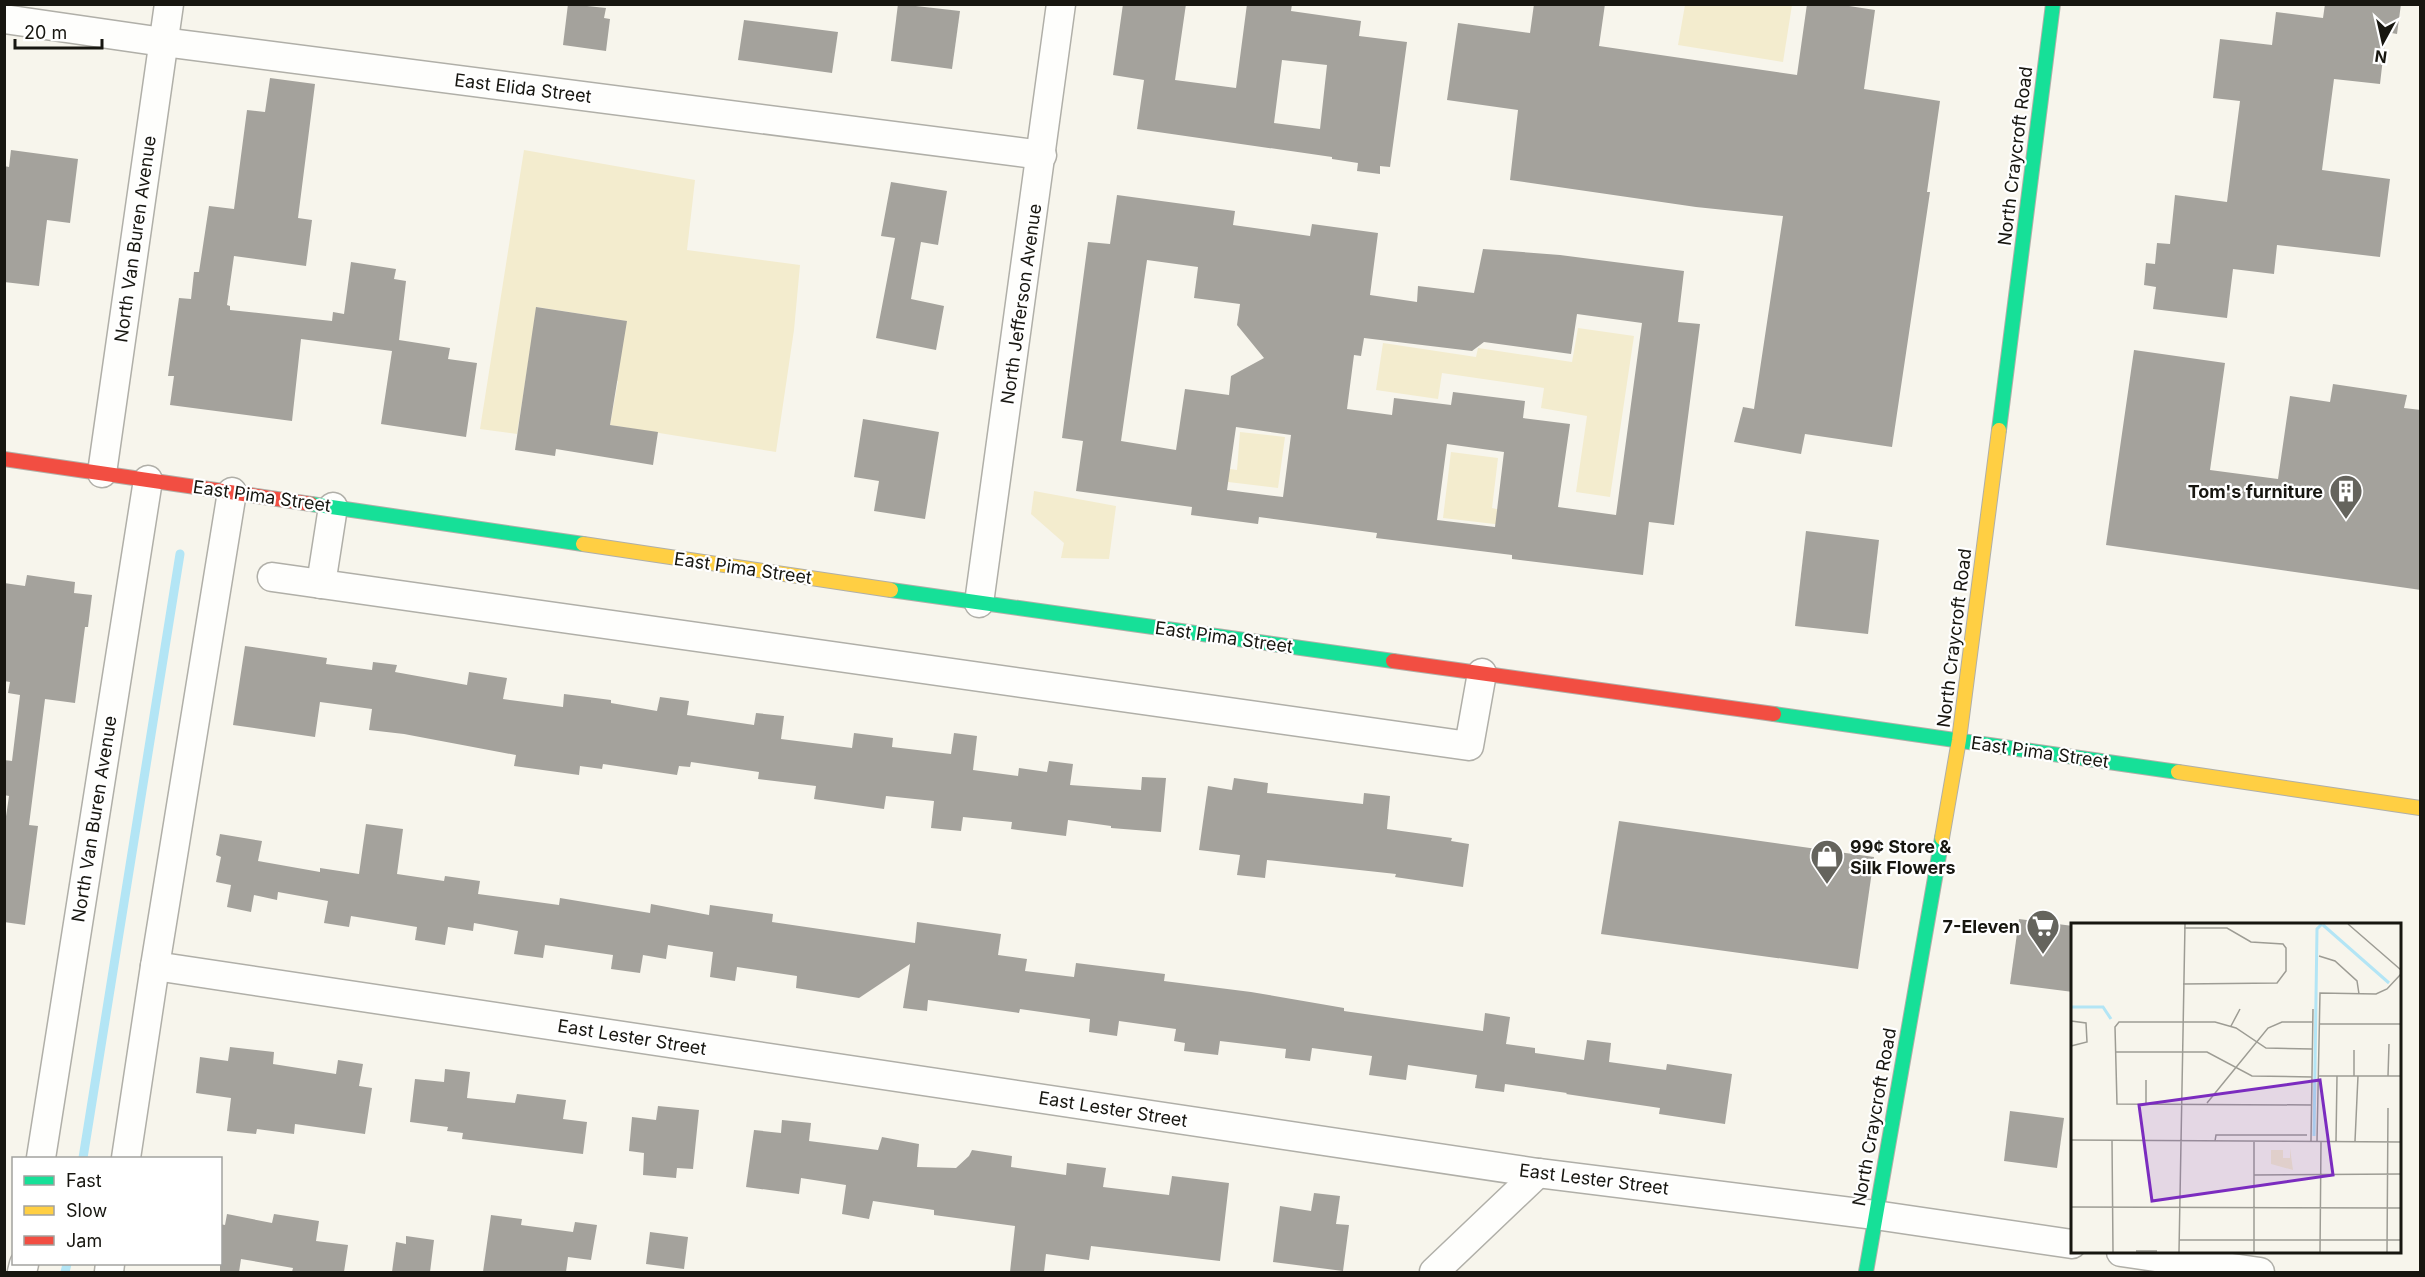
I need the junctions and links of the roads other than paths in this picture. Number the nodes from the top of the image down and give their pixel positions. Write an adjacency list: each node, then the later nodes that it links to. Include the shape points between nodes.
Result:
1 (169, 4): 5 (street, North Van Buren Avenue)
2 (1061, 4): 6 (street, North Jefferson Avenue)
3 (2053, 4): 16 (street, North Craycroft Road)
4 (4, 19): 5 (street, East Elida Street)
5 (163, 42): 6 (street, East Elida Street); 8 (street, North Van Buren Avenue)
6 (1042, 155): 14 (street, North Jefferson Avenue)
7 (4, 459): 8 (street, East Pima Street)
8 (102, 473): 9 (street, East Pima Street)
9 (148, 480): 10 (street, East Pima Street); 19 (street, North Van Buren Avenue)
10 (232, 492): 11 (street, East Pima Street); 18 (street)
11 (333, 507): 13 (street); 14 (street, East Pima Street)
12 (272, 578): 13 (street)
13 (321, 584): 15 (street, via 1469,746)
14 (979, 603): 15 (street, East Pima Street)
15 (1482, 673): 16 (street, East Pima Street)
16 (1959, 740): 17 (street, East Pima Street); 22 (street, North Craycroft Road)
17 (2421, 808)
18 (155, 966): 20 (street); 21 (street, East Lester Street)
19 (41, 1157)
20 (126, 1157)
21 (1538, 1173): 22 (street, East Lester Street); 25 (street)
22 (1875, 1215): 23 (street, East Lester Street); 26 (street, North Craycroft Road)
23 (2071, 1244)
24 (2134, 1253): 27 (street)
25 (1434, 1272)
26 (1866, 1272)
27 (2260, 1272)

